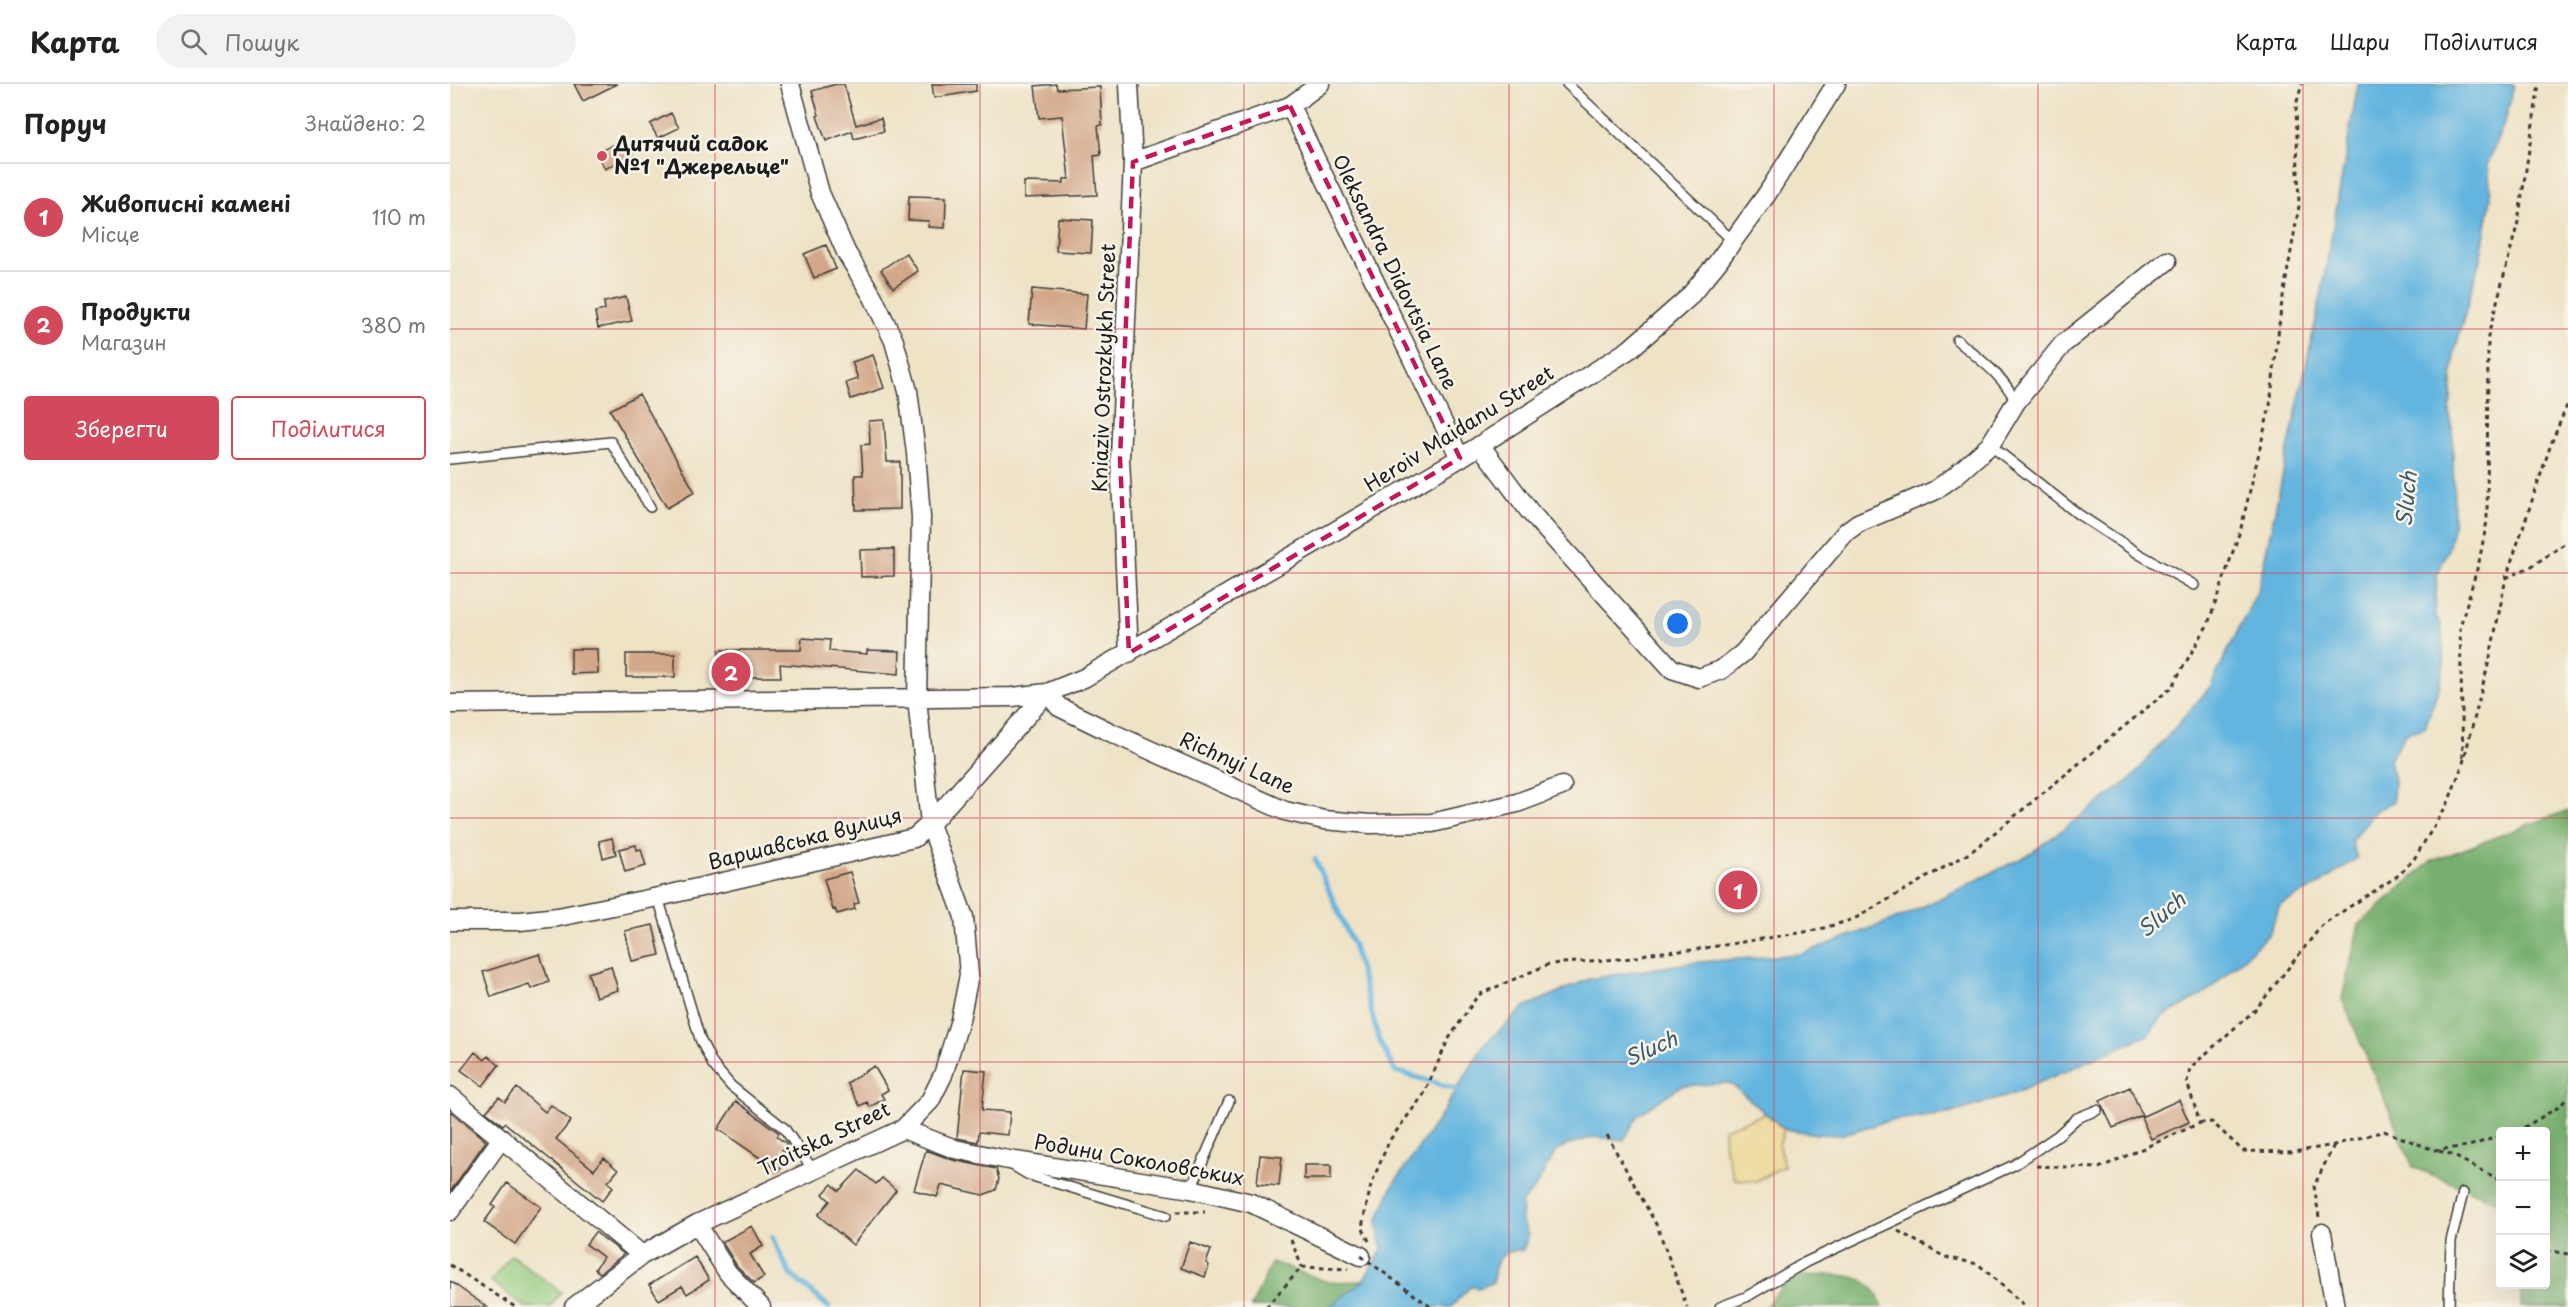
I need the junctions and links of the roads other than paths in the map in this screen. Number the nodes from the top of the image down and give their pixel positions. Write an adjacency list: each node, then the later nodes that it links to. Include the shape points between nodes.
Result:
1 (790, 84): 20 (street, Troitska Street, via 820,193 846,252 894,341 908,391 921,517)
2 (1129, 84): 7 (street, Kniaziv Ostrozkykh Street)
3 (1320, 84): 6 (street)
4 (1567, 84): 8 (lane)
5 (1836, 84): 8 (street, Heroiv Maidanu Street)
6 (1290, 106): 7 (street); 14 (street, Oleksandra Didovtsia Lane)
7 (1133, 162): 18 (street, Kniaziv Ostrozkykh Street, via 1120,458)
8 (1733, 241): 12 (street, Heroiv Maidanu Street, via 1688,298 1630,348)
9 (2167, 261): 11 (street, via 2063,344)
10 (1957, 340): 11 (lane, via 2012,392)
11 (2016, 402): 13 (street)
12 (1480, 445): 13 (street, via 1530,512 1672,669 1699,678 1721,670 1743,653 1846,532 1858,523 1934,491); 14 (street, Heroiv Maidanu Street)
13 (1990, 445): 17 (lane, via 2078,514)
14 (1460, 458): 18 (street, Heroiv Maidanu Street)
15 (450, 459): 16 (lane, via 611,442)
16 (650, 507)
17 (2194, 585)
18 (1129, 653): 19 (street, Heroiv Maidanu Street)
19 (1047, 693): 20 (street, Heroiv Maidanu Street); 22 (street, Richnyi Lane, via 1059,707 1110,732 1285,811 1324,820 1432,823 1517,803); 23 (street, Варшавська вулиця)
20 (917, 698): 21 (street, Heroiv Maidanu Street); 23 (street, Troitska Street)
21 (450, 704)
22 (1562, 786)
23 (930, 824): 24 (street, Варшавська вулиця, via 914,838); 29 (street, Troitska Street, via 964,917 969,975 943,1075 930,1101)
24 (658, 897): 25 (street, Варшавська вулиця, via 530,920); 32 (lane, via 700,1039 713,1065 731,1086 784,1128)
25 (450, 921)
26 (450, 1096): 30 (street)
27 (1229, 1101): 33 (lane)
28 (2097, 1110): 43 (lane, via 2077,1118 2013,1165)
29 (903, 1129): 31 (street, Родини Соколовських, via 955,1149); 32 (street, Troitska Street)
30 (502, 1138): 35 (street); 39 (street)
31 (1002, 1159): 33 (street, Родини Соколовських); 36 (lane, via 1029,1175)
32 (813, 1170): 37 (street, Troitska Street)
33 (1191, 1189): 40 (street, Родини Соколовських, via 1251,1203)
34 (2463, 1193): 45 (lane, via 2451,1241)
35 (450, 1211)
36 (1166, 1216)
37 (698, 1224): 39 (street, Troitska Street); 42 (street, via 728,1274)
38 (2322, 1233): 44 (street)
39 (642, 1255): 41 (street, Troitska Street)
40 (1363, 1258)
41 (574, 1307)
42 (761, 1307)
43 (1720, 1307)
44 (2335, 1307)
45 (2450, 1307)

